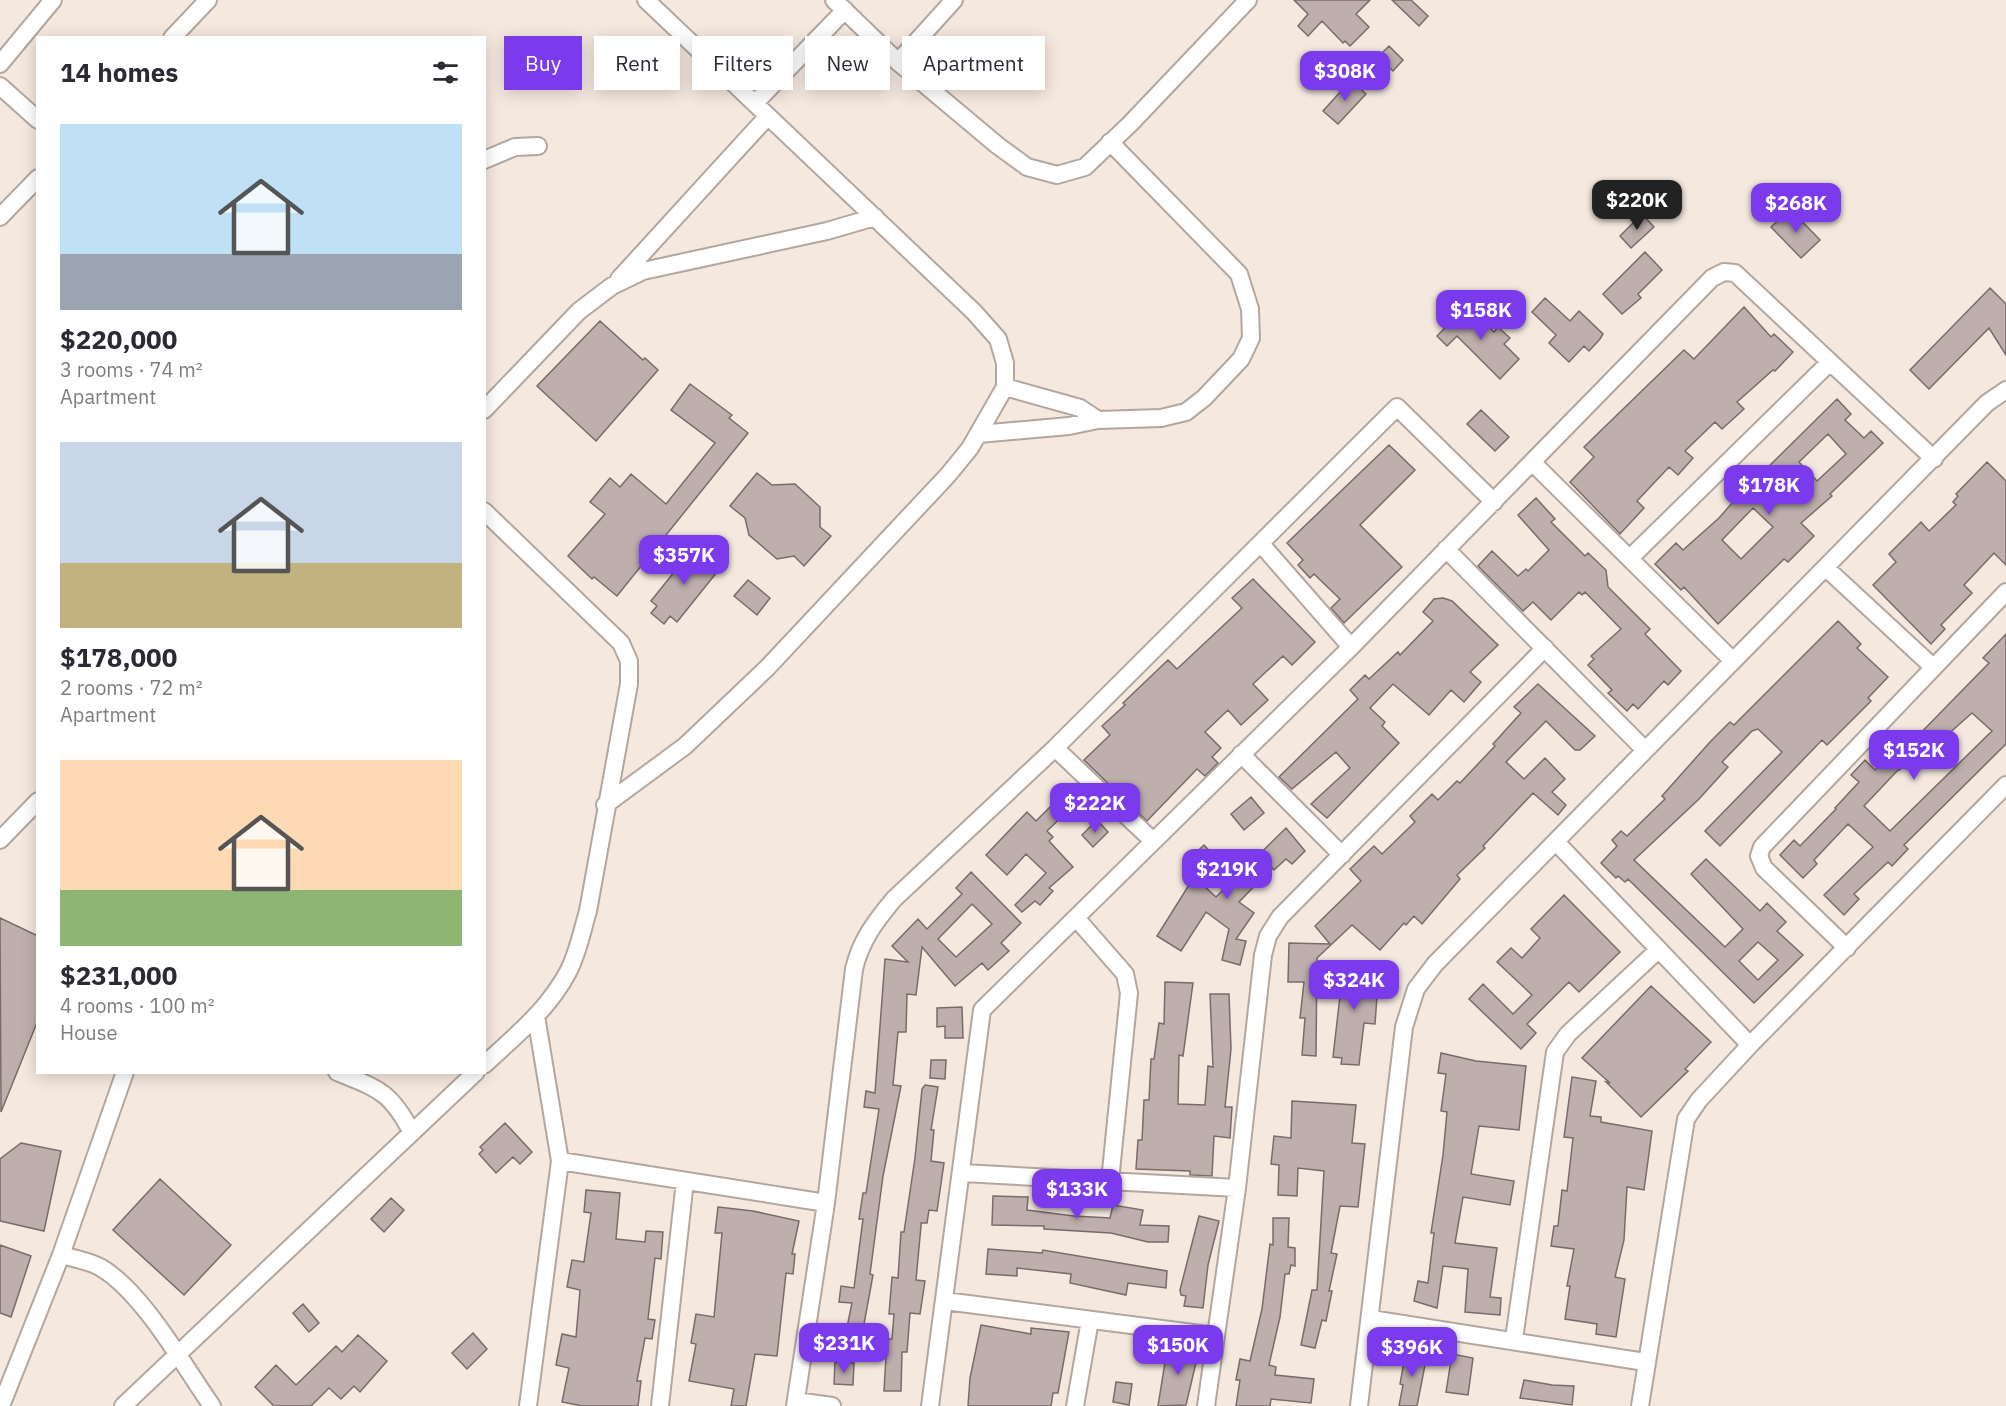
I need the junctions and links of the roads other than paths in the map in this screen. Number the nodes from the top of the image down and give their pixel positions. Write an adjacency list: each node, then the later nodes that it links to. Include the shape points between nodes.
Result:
1 (53, 0): 9 (street)
2 (208, 0): 7 (street)
3 (646, 0): 11 (street)
4 (954, 0): 8 (street)
5 (1248, 0): 14 (street)
6 (839, 5): 8 (street); 11 (street)
7 (174, 36)
8 (898, 62): 14 (street, via 1027,167 1057,175 1085,166)
9 (0, 64)
10 (0, 86): 13 (street)
11 (755, 103): 12 (street)
12 (768, 116): 19 (street); 20 (street)
13 (36, 118)
14 (1110, 142): 25 (street, via 1239,274 1250,309 1251,338 1241,359 1186,412 1161,418)
15 (538, 146): 16 (street, via 515,147)
16 (486, 159)
17 (36, 180): 18 (street)
18 (0, 217)
19 (875, 218): 20 (street, via 643,272); 22 (street, via 998,339 1005,363)
20 (612, 286): 24 (street, via 579,311)
21 (1830, 362): 27 (street); 28 (street, via 1735,273 1724,272 1712,278); 33 (street)
22 (1005, 387): 25 (street, via 1080,408); 26 (street)
23 (2006, 390): 27 (street, via 1988,403)
24 (486, 408)
25 (1098, 420): 26 (street)
26 (979, 434): 44 (street, via 948,475 767,668 685,746)
27 (1934, 459): 34 (street)
28 (1533, 462): 29 (street); 33 (street)
29 (1494, 502): 31 (street, via 1397,407); 32 (street)
30 (486, 513): 44 (street, via 621,643 629,661 629,684)
31 (1261, 544): 36 (street); 40 (street)
32 (1446, 549): 36 (street); 37 (street)
33 (1630, 558): 38 (street)
34 (1826, 568): 38 (street); 39 (street)
35 (2006, 592): 39 (street)
36 (1351, 647): 42 (street)
37 (1545, 648): 41 (street); 49 (street)
38 (1732, 660): 41 (street)
39 (1933, 667): 51 (street, via 1762,847 1759,856 1764,868)
40 (1055, 748): 47 (street); 65 (street, via 894,899 871,926 859,949)
41 (1646, 750): 48 (street)
42 (1242, 754): 47 (street); 49 (street)
43 (2006, 785): 51 (street)
44 (605, 805): 53 (street, via 578,947 568,972)
45 (34, 810): 46 (street)
46 (0, 840)
47 (1153, 841): 50 (street)
48 (1557, 843): 52 (street); 68 (street, via 1435,964 1416,989 1404,1027)
49 (1342, 855): 64 (street, via 1280,917 1263,955)
50 (1077, 919): 61 (street, via 982,1010); 63 (street, via 1125,974 1129,993)
51 (1847, 948): 54 (street)
52 (1658, 951): 54 (street); 71 (street, via 1568,1034 1555,1052)
53 (536, 1016): 55 (street); 60 (street)
54 (1750, 1045): 73 (street, via 1686,1119)
55 (486, 1063)
56 (124, 1074): 66 (street)
57 (343, 1074): 59 (street, via 381,1091 398,1106)
58 (474, 1074): 59 (street)
59 (412, 1133): 72 (street)
60 (560, 1161): 62 (street); 78 (street)
61 (963, 1173): 63 (street); 67 (street)
62 (685, 1181): 65 (street); 79 (street)
63 (1110, 1181): 64 (street)
64 (1237, 1188): 70 (street)
65 (826, 1203): 74 (street)
66 (61, 1255): 72 (street, via 99,1266 122,1283); 75 (street)
67 (945, 1302): 69 (street); 81 (street)
68 (1371, 1319): 71 (street); 84 (street)
69 (1090, 1320): 70 (street); 82 (street)
70 (1216, 1336): 83 (street)
71 (1514, 1340): 73 (street)
72 (177, 1356): 76 (street); 77 (street)
73 (1645, 1362): 85 (street)
74 (796, 1403): 80 (street)
75 (1, 1406)
76 (123, 1406)
77 (212, 1406)
78 (528, 1406)
79 (660, 1406)
80 (832, 1406)
81 (930, 1406)
82 (1076, 1406)
83 (1206, 1406)
84 (1359, 1406)
85 (1640, 1406)

